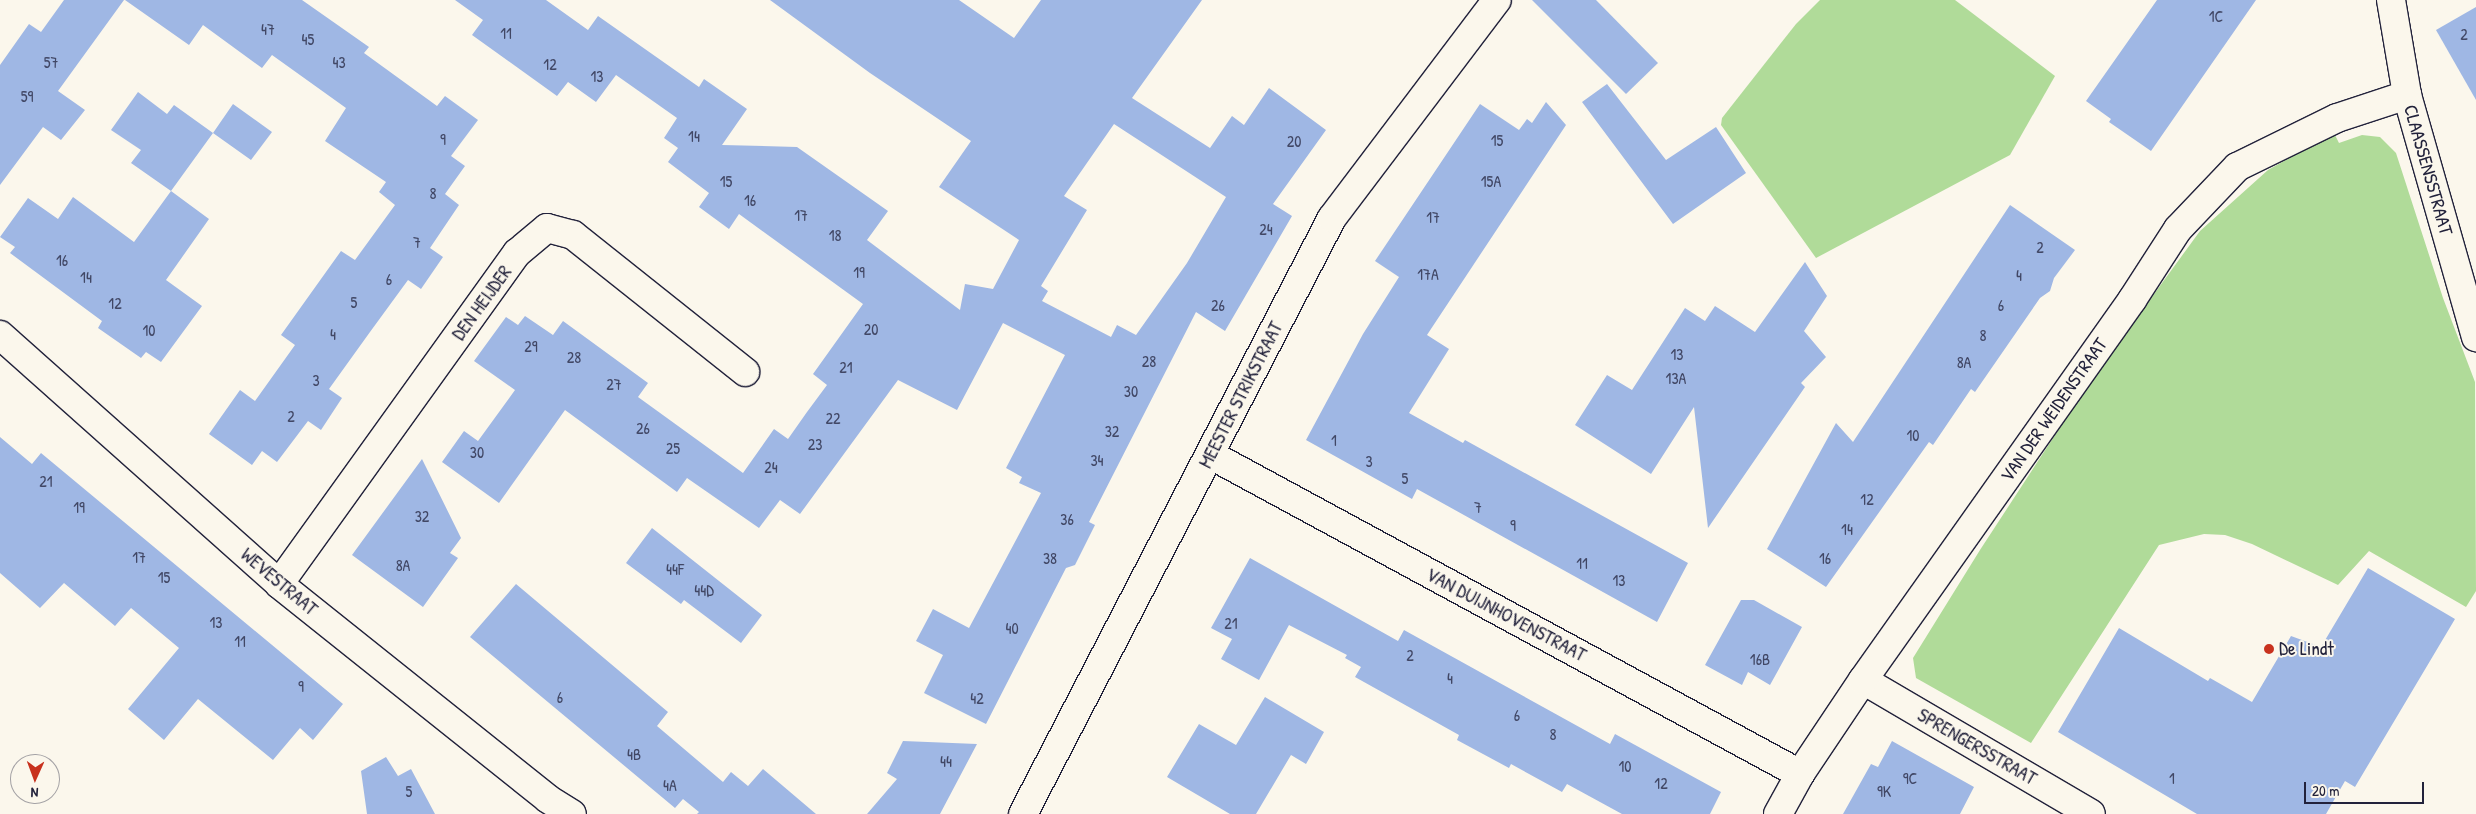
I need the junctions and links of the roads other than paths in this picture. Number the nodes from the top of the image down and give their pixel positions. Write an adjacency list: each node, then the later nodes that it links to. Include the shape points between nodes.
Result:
1 (1497, 0): 7 (street, MEESTER STRIKSTRAAT, via 1332,218)
2 (2392, 0): 3 (street, CLAASSENSSTRAAT)
3 (2407, 96): 5 (street, CLAASSENSSTRAAT); 9 (street, VAN DER WEIDENSTRAAT, via 2337,118 2237,167 2178,229 2126,308)
4 (0, 335): 8 (street, WEVESTRAAT)
5 (2476, 337)
6 (745, 372): 8 (street, DEN HEIJDER, via 573,235 547,228 517,253)
7 (1211, 456): 10 (street, VAN DUIJNHOVENSTRAAT); 13 (street, MEESTER STRIKSTRAAT)
8 (279, 584): 11 (street, WEVESTRAAT)
9 (1863, 680): 10 (street, VAN DER WEIDENSTRAAT); 15 (street, SPRENGERSSTRAAT)
10 (1800, 774): 14 (street, VAN DER WEIDENSTRAAT)
11 (542, 807): 12 (street, WEVESTRAAT)
12 (572, 814)
13 (1023, 814)
14 (1778, 814)
15 (2091, 814)

